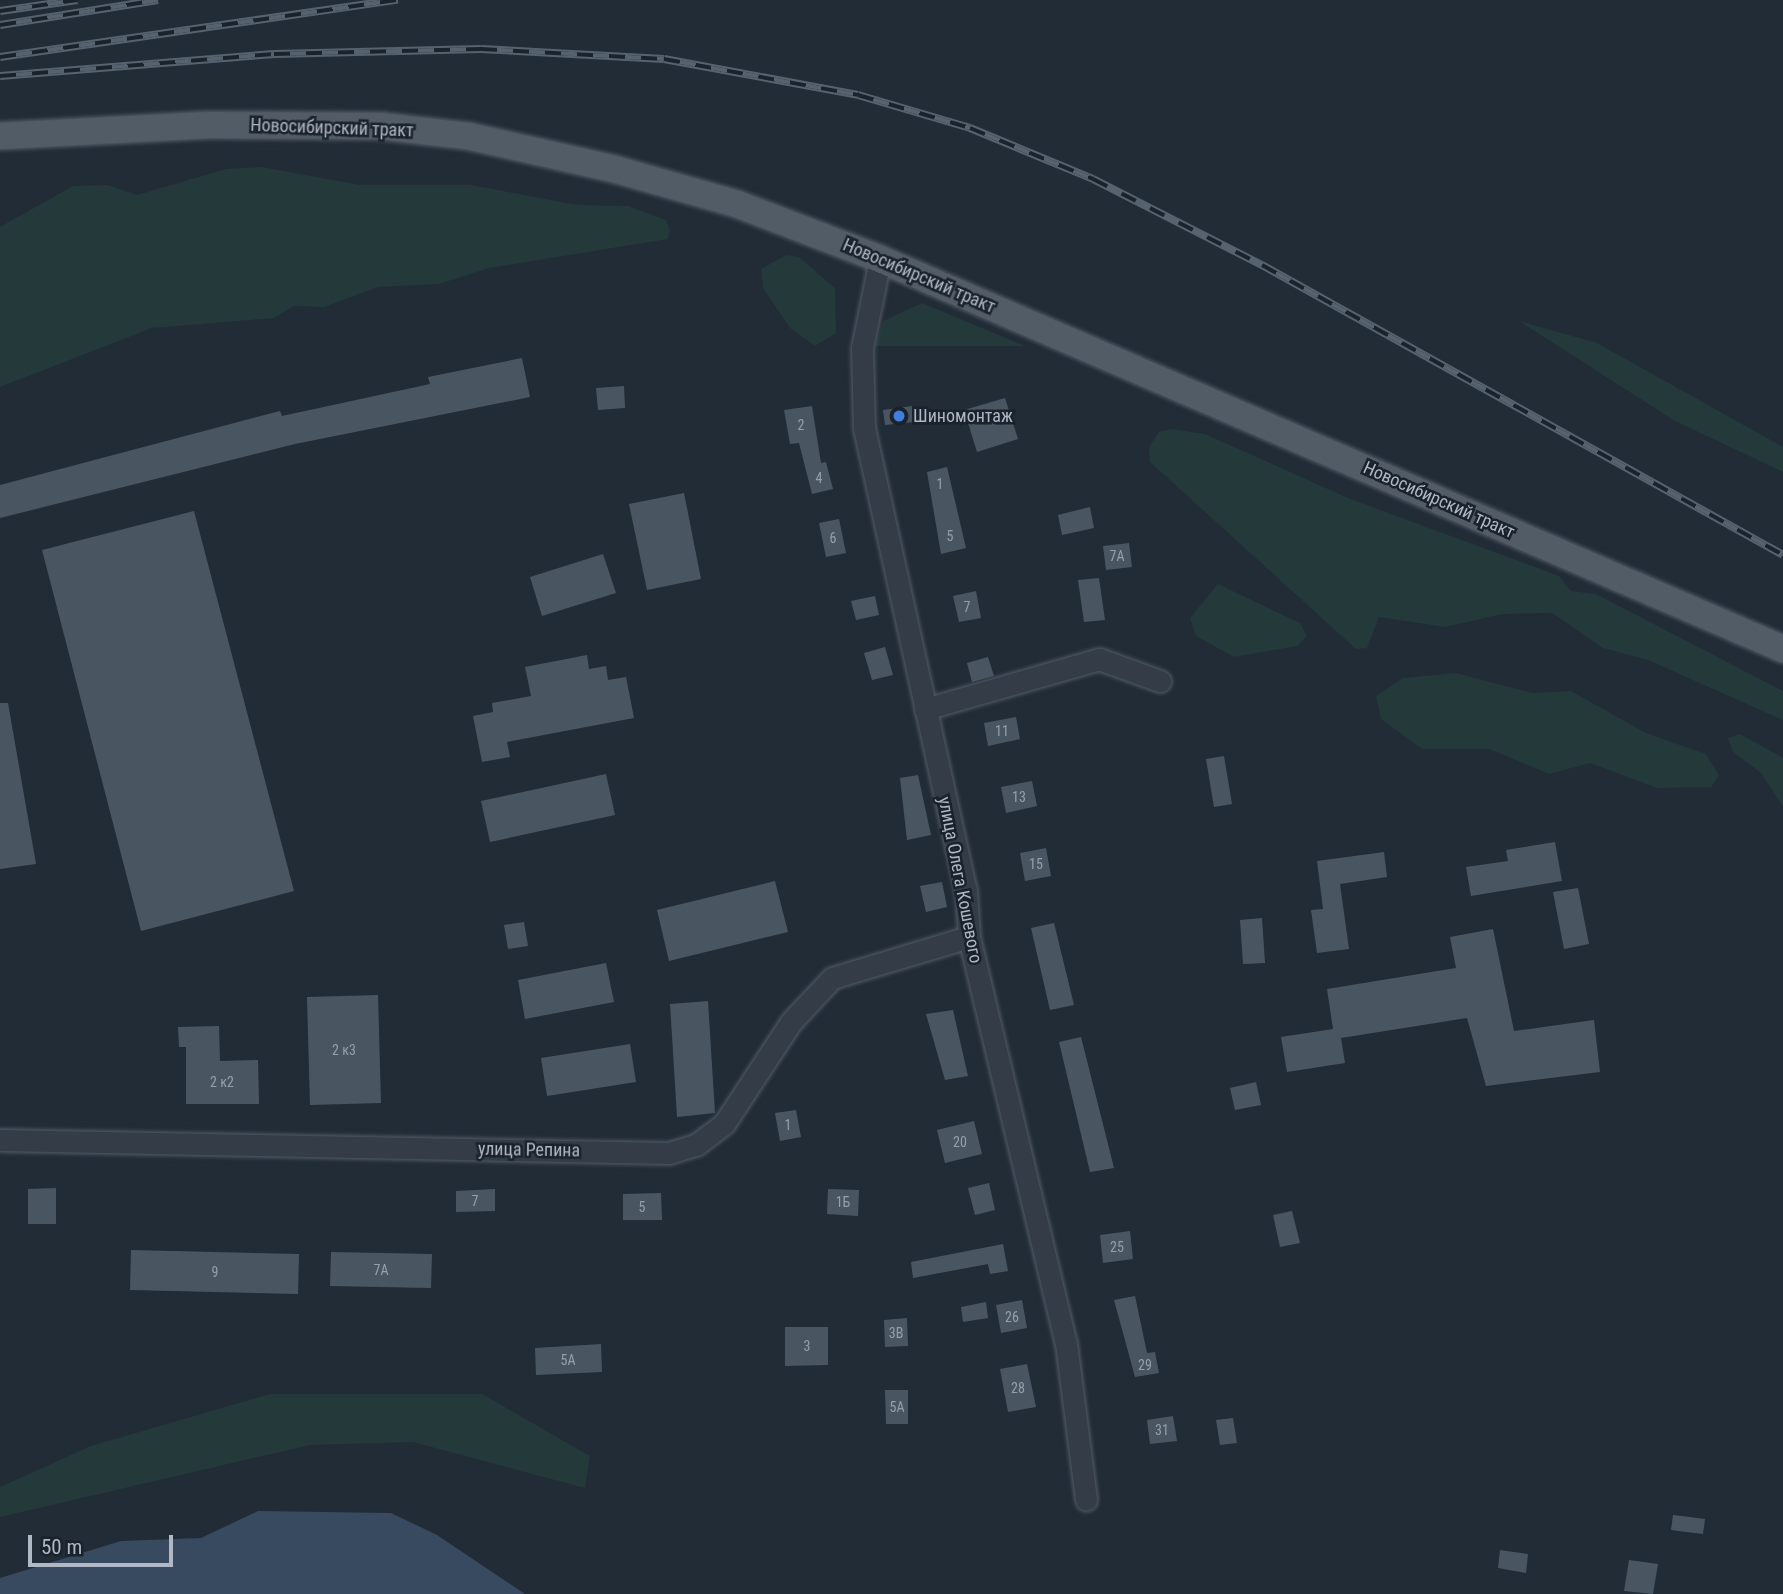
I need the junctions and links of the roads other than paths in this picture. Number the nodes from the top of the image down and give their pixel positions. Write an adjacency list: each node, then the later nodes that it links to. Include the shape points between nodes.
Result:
1 (0, 136): 2 (main road, Новосибирский тракт, via 209,125 380,126 468,136 724,201)
2 (880, 258): 3 (main road, Новосибирский тракт); 5 (street, улица Олега Кошевого, via 862,348 864,428)
3 (1783, 649)
4 (1160, 681): 5 (street, via 1099,659)
5 (925, 709): 6 (street, улица Олега Кошевого, via 965,890)
6 (970, 937): 7 (street, улица Репина, via 832,978 791,1022 724,1124 696,1145 669,1153); 8 (street, улица Олега Кошевого, via 1066,1343)
7 (0, 1140)
8 (1086, 1500)

